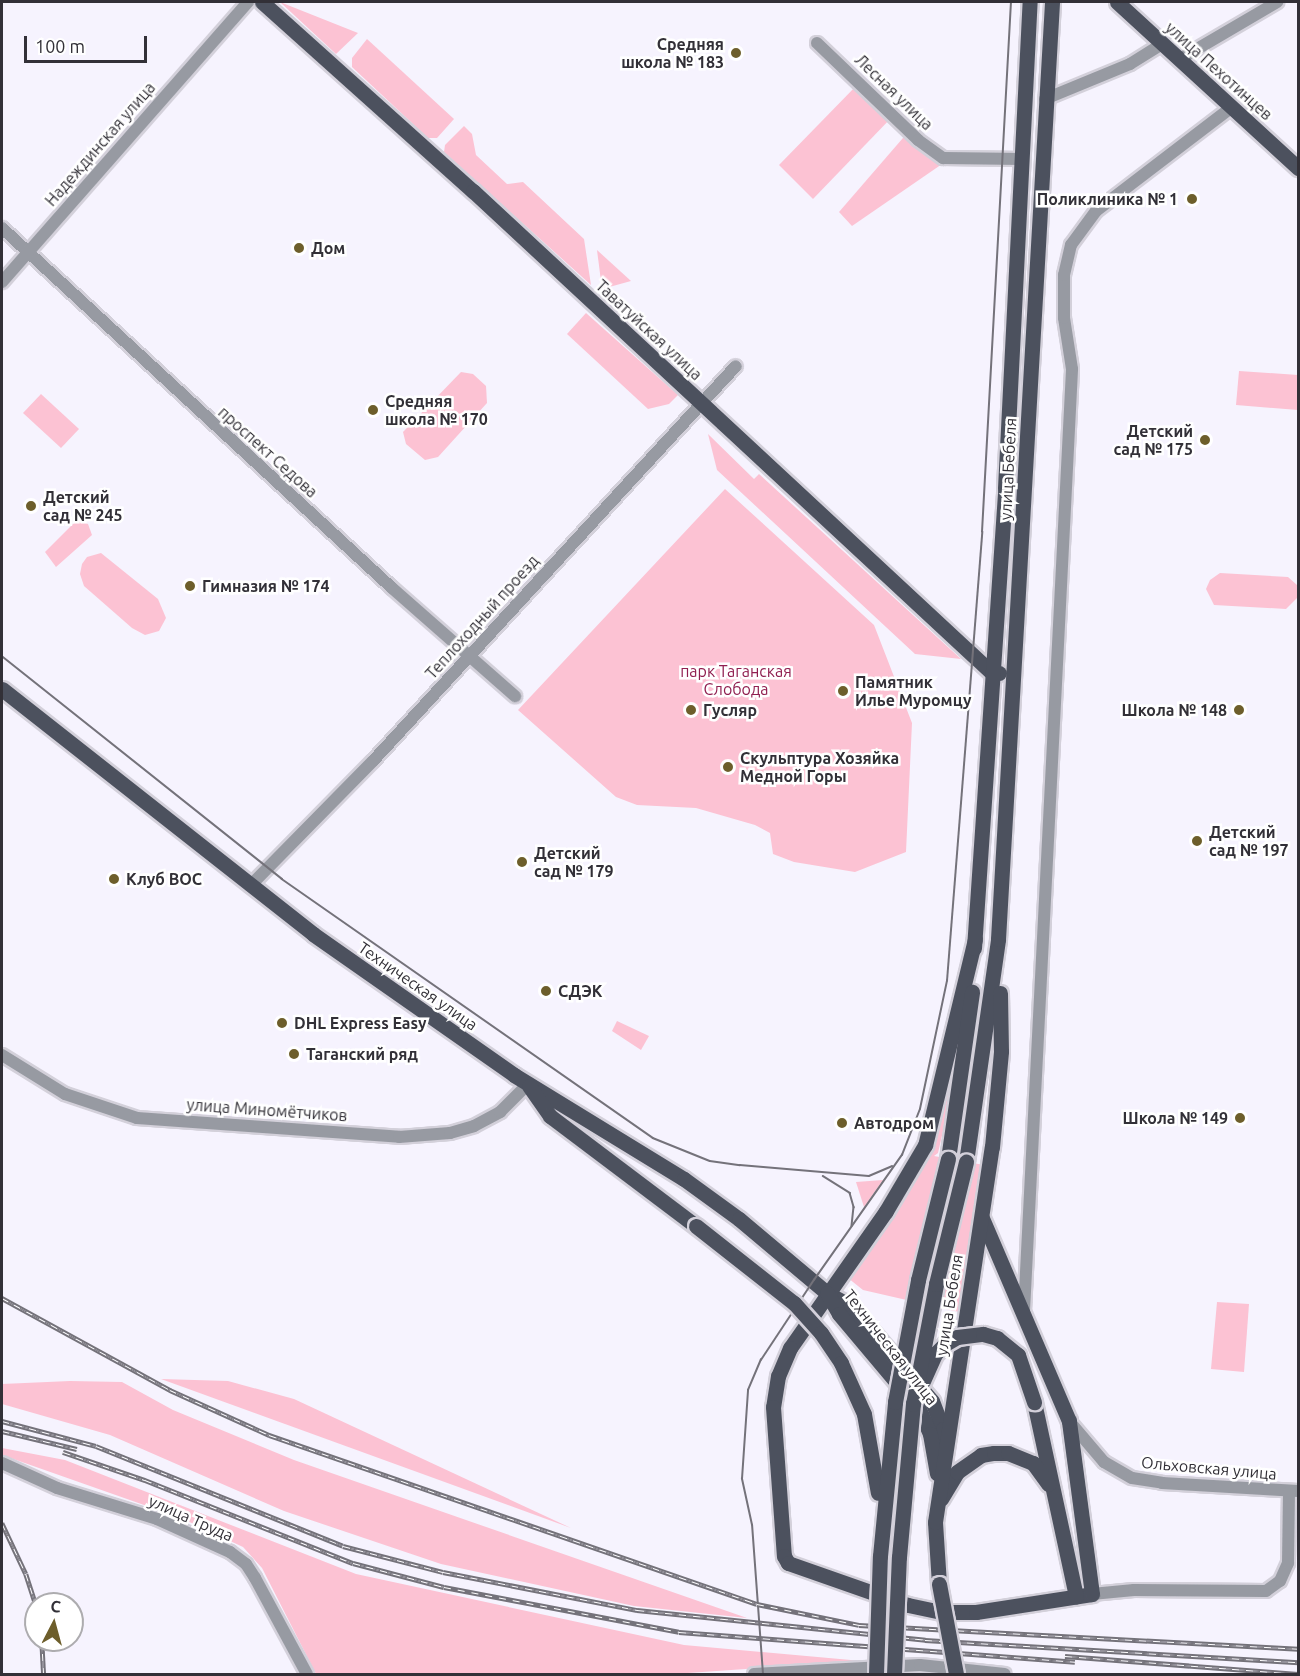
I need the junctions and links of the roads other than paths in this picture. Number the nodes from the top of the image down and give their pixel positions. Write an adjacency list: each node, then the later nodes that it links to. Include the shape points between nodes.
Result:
1 (248, 2): 15 (street, Надеждинская улица)
2 (262, 2): 18 (main road, Таватуйская улица)
3 (1030, 2): 12 (main road, улица Бебеля)
4 (1052, 2): 10 (main road, улица Бебеля)
5 (1117, 2): 8 (main road, улица Пехотинцев)
6 (1277, 2): 9 (street)
7 (817, 43): 12 (street, Лесная улица, via 918,141 944,158)
8 (1162, 44): 9 (main road, улица Пехотинцев); 10 (street, via 1130,64)
9 (1180, 59): 11 (main road, улица Пехотинцев)
10 (1045, 99): 21 (main road, улица Бебеля)
11 (1232, 107): 13 (main road, улица Пехотинцев); 31 (street, via 1096,211 1071,245 1064,275 1064,318 1072,369)
12 (1023, 159): 20 (main road, улица Бебеля)
13 (1299, 168)
14 (2, 228): 15 (street, проспект Седова)
15 (27, 251): 16 (street, Надеждинская улица); 19 (street, проспект Седова)
16 (2, 282)
17 (736, 366): 18 (street, Теплоходный проезд)
18 (700, 403): 19 (street, Теплоходный проезд); 20 (main road, Таватуйская улица)
19 (468, 656): 23 (street, проспект Седова); 24 (street, Теплоходный проезд, via 373,761)
20 (992, 673): 21 (main road); 25 (main road, улица Бебеля)
21 (1014, 674): 26 (main road, улица Бебеля)
22 (2, 689): 24 (main road, Техническая улица)
23 (515, 696)
24 (250, 886): 28 (main road, Техническая улица, via 414,1007)
25 (975, 939): 30 (main road, улица Бебеля, via 925,1145 886,1211); 40 (main road, улица Бебеля, bridge, via 967,1042 948,1159 896,1392)
26 (998, 939): 29 (main road, улица Бебеля, via 1001,1051); 33 (main road, улица Бебеля, bridge, via 966,1162 936,1284)
27 (2, 1055): 28 (street, улица Миномётчиков, via 65,1094 137,1118 399,1137 450,1133 474,1126 500,1112)
28 (528, 1084): 30 (main road, Техническая улица, via 703,1192); 40 (main road, bridge, via 550,1116 794,1303 842,1363 871,1441)
29 (982, 1218): 31 (main road); 34 (main road, улица Бебеля)
30 (827, 1293): 34 (main road, Техническая улица, via 850,1306 932,1401 943,1429); 37 (main road, Техническая улица, via 839,1314 925,1420 934,1451); 42 (main road, улица Бебеля, via 790,1348 775,1392 783,1556 788,1563 908,1605 942,1612 976,1612)
31 (1024, 1311): 32 (main road)
32 (1069, 1420): 36 (street, Ольховская улица, via 1104,1462 1132,1478); 41 (main road)
33 (909, 1433): 38 (main road, bridge, via 935,1354 957,1336 983,1334 1007,1344 1024,1367); 47 (main road, bridge)
34 (945, 1452): 37 (main road, улица Бебеля)
35 (2, 1463): 44 (street, улица Труда, via 57,1488 157,1519 230,1552 246,1564 255,1578)
36 (1294, 1491): 41 (street, via 1288,1563 1280,1581 1266,1591 1134,1590)
37 (938, 1493): 39 (main road, улица Бебеля)
38 (1054, 1497): 39 (main road, via 1033,1462 1008,1453 981,1455 957,1472 940,1501); 42 (main road)
39 (935, 1522): 48 (main road, улица Бебеля, bridge, via 939,1584)
40 (880, 1556): 46 (main road, bridge)
41 (1092, 1594): 42 (main road)
42 (1076, 1597)
43 (823, 1671): 45 (street); 49 (street, via 948,1665)
44 (307, 1674)
45 (754, 1674)
46 (876, 1674)
47 (894, 1674)
48 (956, 1674)
49 (1005, 1674)

